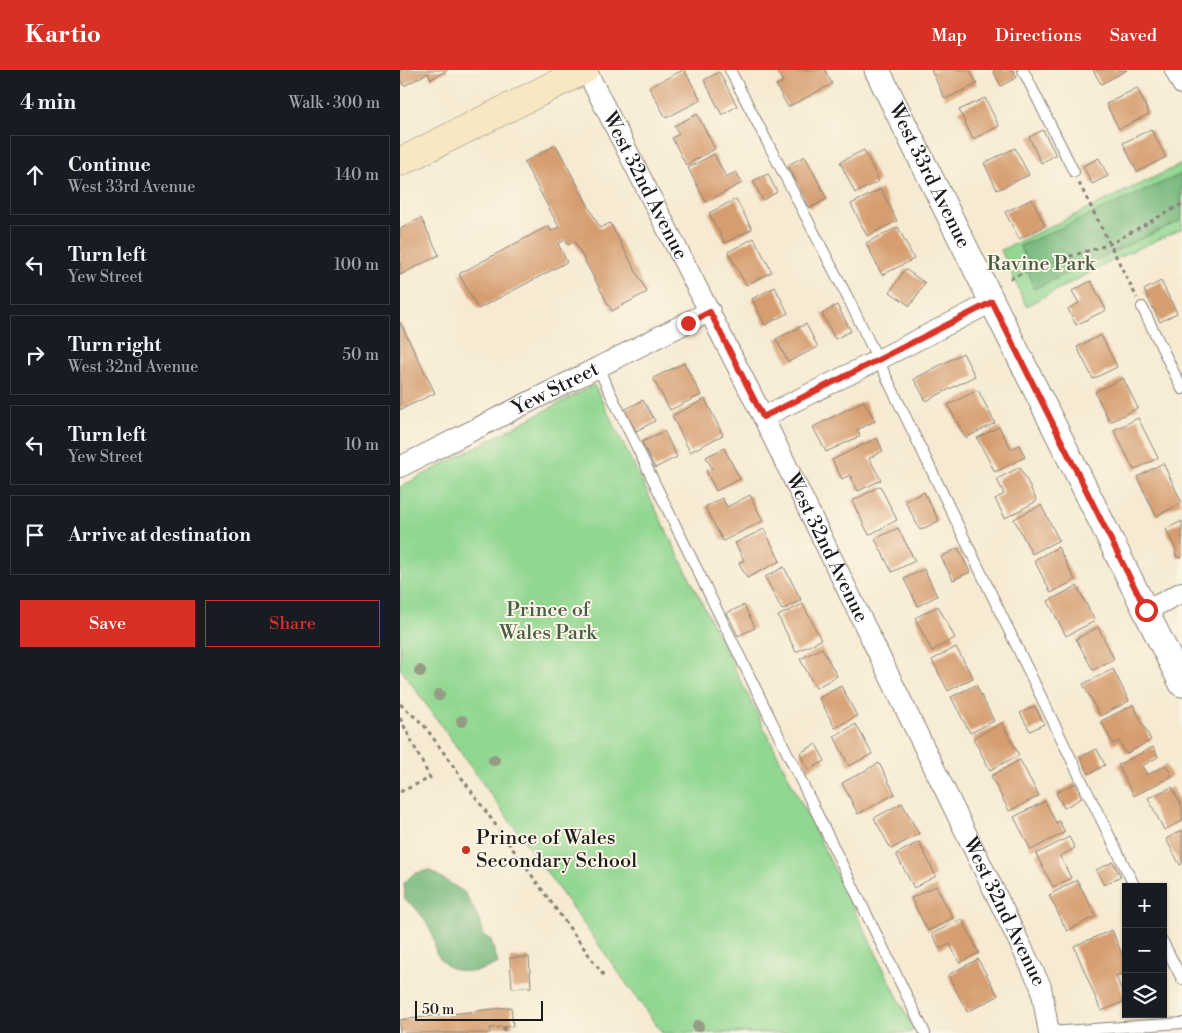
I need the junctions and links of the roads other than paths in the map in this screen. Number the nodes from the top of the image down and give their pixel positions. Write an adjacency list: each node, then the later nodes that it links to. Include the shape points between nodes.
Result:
1 (585, 70): 7 (main road); 11 (street, West 32nd Avenue)
2 (730, 70): 12 (lane)
3 (877, 70): 9 (street, West 33rd Avenue)
4 (1023, 70): 8 (lane)
5 (1175, 70): 6 (street)
6 (1182, 84)
7 (400, 162)
8 (1074, 172)
9 (992, 302): 12 (street); 18 (street, West 33rd Avenue)
10 (1142, 307): 14 (lane)
11 (710, 312): 13 (street, Yew Street); 15 (street, West 32nd Avenue)
12 (878, 360): 15 (street); 20 (lane)
13 (598, 368): 16 (street, Yew Street); 24 (lane)
14 (1182, 389)
15 (763, 417): 25 (street, West 32nd Avenue, via 1041,987)
16 (400, 467)
17 (1182, 592): 18 (street)
18 (1146, 610): 19 (street, West 33rd Avenue)
19 (1182, 684)
20 (1134, 883)
21 (1167, 950): 22 (lane)
22 (1182, 979)
23 (1182, 1023): 25 (lane)
24 (925, 1033)
25 (1046, 1033)

